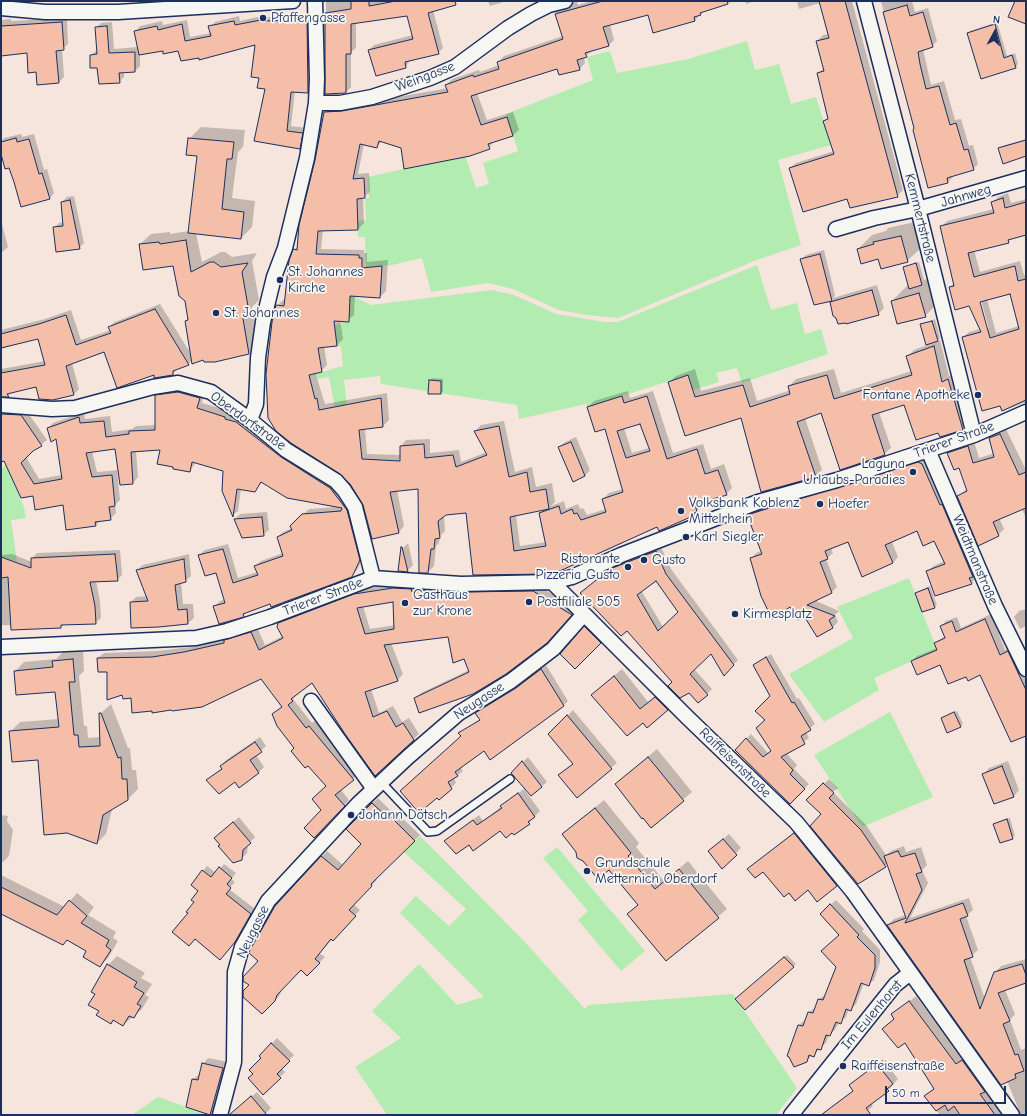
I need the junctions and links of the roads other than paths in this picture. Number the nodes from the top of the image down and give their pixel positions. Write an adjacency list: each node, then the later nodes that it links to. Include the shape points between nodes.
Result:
1 (293, 1): 5 (street, via 118,12 45,12)
2 (315, 1): 6 (street)
3 (565, 1): 6 (street, Weingasse, via 531,14 455,67 430,78 372,97 340,103)
4 (864, 1): 8 (street, Kemmertstraße)
5 (1, 8)
6 (316, 103): 12 (street, via 307,158 285,248 272,283 263,322 256,404)
7 (1026, 178): 8 (street, Jahnweg)
8 (918, 209): 9 (street, Jahnweg); 13 (street, Kemmertstraße)
9 (836, 228)
10 (1, 405): 12 (street, Oberdorfstraße, via 75,408 153,387 178,383 211,392)
11 (1026, 412): 13 (street, Trierer Straße)
12 (250, 420): 15 (street, Oberdorfstraße, via 286,450 336,481 344,490 355,507)
13 (974, 435): 14 (street, Trierer Straße)
14 (928, 450): 16 (street, Trierer Straße, via 837,480 758,502 621,555 572,577); 19 (street, Weidtmanstraße, via 995,606)
15 (372, 578): 16 (street, Trierer Straße, via 461,584); 18 (street, Trierer Straße, via 270,617 196,638)
16 (552, 582): 17 (street, Raiffeisenstraße)
17 (584, 614): 22 (street, Neugasse, via 553,649 511,681 459,713); 23 (street, Raiffeisenstraße, via 796,822 853,892)
18 (1, 647)
19 (1026, 669)
20 (311, 701): 22 (street)
21 (510, 779): 22 (lane, via 436,831 428,832)
22 (378, 786): 24 (street, Neugasse, via 268,901 242,948 235,972 234,1062)
23 (910, 973): 25 (street, Im Eulenhorst, via 894,985); 26 (street, Raiffeisenstraße)
24 (220, 1115)
25 (791, 1115)
26 (1012, 1115)

